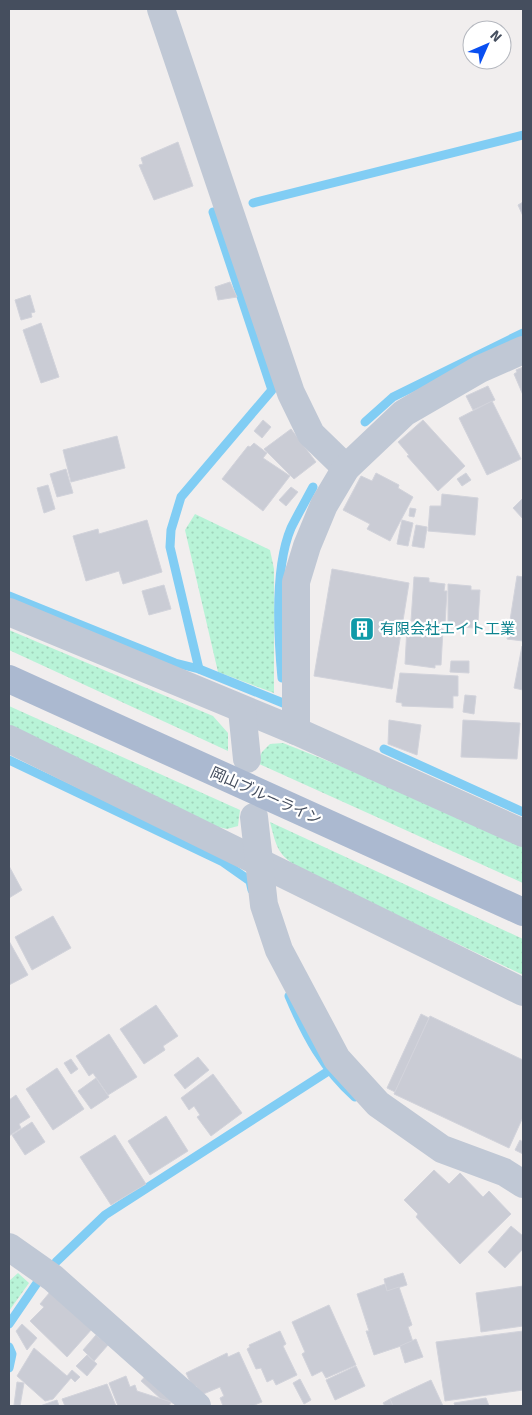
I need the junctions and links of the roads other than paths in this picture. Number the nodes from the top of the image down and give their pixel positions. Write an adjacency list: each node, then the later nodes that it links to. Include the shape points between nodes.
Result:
1 (161, 9): 3 (street, via 291,393 311,434)
2 (523, 350): 3 (street, via 480,369 404,413)
3 (346, 468): 7 (street, via 324,505 296,582)
4 (9, 612): 6 (street)
5 (9, 679): 13 (main road, 岡山ブルーライン)
6 (242, 710): 7 (street); 9 (street)
7 (296, 731): 11 (street)
8 (9, 739): 12 (street)
9 (247, 758)
10 (254, 816): 12 (street)
11 (523, 833)
12 (259, 863): 14 (street); 15 (street, via 264,905 279,950 337,1059 378,1104 442,1149 504,1172)
13 (523, 912)
14 (523, 992)
15 (523, 1184)
16 (9, 1247): 17 (street, via 53,1278)
17 (196, 1406)

